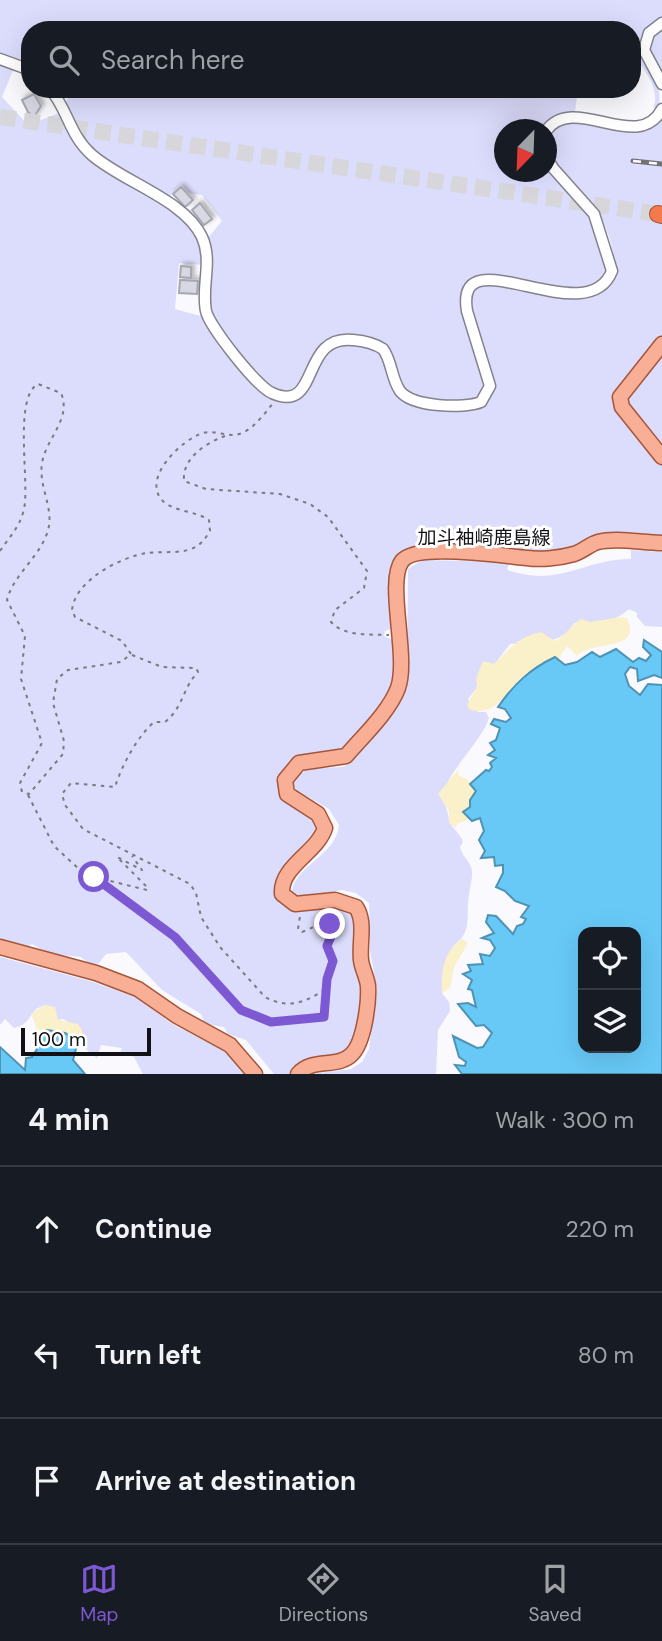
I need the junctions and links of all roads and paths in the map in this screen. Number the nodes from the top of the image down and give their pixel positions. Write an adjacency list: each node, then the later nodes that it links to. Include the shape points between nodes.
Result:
1 (662, 23): 4 (street, via 649,33 643,50)
2 (0, 59): 3 (street)
3 (21, 67)
4 (662, 84)
5 (57, 98): 10 (street, via 71,131 86,150 177,209 198,230 207,258 205,302 210,322 255,379)
6 (662, 109): 7 (street, via 642,127 567,118)
7 (557, 122)
8 (557, 168): 10 (street, via 594,214 612,271 604,286 582,295 498,279 480,281 472,288 467,310 490,386 481,402 467,407 409,398 397,385 383,349 352,340 327,345 301,390 290,396)
9 (662, 344): 12 (main road, via 620,397 622,407)
10 (278, 395): 11 (path, via 247,431)
11 (225, 436): 15 (path, via 193,456 184,481 230,492 280,494 319,510 338,528 367,571 364,587 335,610 331,622 352,633); 16 (path, via 207,432 186,442 167,461 157,486 168,505 209,520 210,531 204,540 190,550 144,553 116,564 93,579 72,604 79,621 122,641)
12 (662, 457)
13 (662, 543): 15 (main road, 加斗袖崎鹿島線, via 598,542 576,553 537,559 503,554 413,554 397,572)
14 (0, 551): 17 (path, via 24,512 27,482 22,441 29,394 38,384 46,385 61,393 65,409 42,461 50,524 44,542 7,600 25,636 21,679 42,743 20,783)
15 (400, 635): 20 (main road, 加斗袖崎鹿島線, via 400,678 391,701 346,756 299,763 285,780 286,794 318,814 325,828 281,887 286,900)
16 (131, 654): 17 (path, via 121,662 68,670 58,679 53,703 63,754 34,792); 18 (path, via 162,667 198,671 177,713 165,722 154,722 139,735 115,787 75,782 67,785 61,796 83,829)
17 (27, 794): 19 (path, via 49,841)
18 (131, 855): 19 (path, via 142,870 117,857 147,890); 22 (path, via 194,888 201,917 220,947 265,997 300,1004)
19 (94, 877): 22 (path, via 175,937 237,1007 252,1017 271,1022 322,1019)
20 (303, 905): 22 (path, via 300,931 323,923 334,929 327,946 333,961); 24 (main road, via 335,900 356,907 368,989 361,1036 351,1056 310,1064)
21 (0, 947): 23 (main road, via 138,989 230,1045)
22 (327, 988)
23 (255, 1074)
24 (298, 1074)

